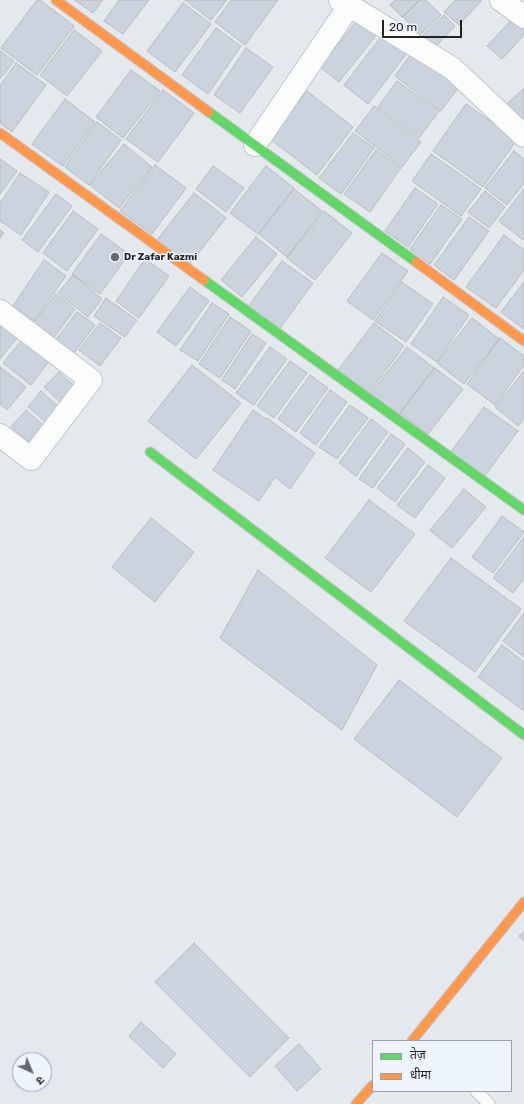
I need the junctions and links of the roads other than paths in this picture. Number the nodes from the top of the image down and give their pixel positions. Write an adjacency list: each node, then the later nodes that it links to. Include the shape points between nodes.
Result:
1 (56, 0): 7 (street)
2 (501, 0): 4 (street)
3 (345, 3): 6 (street, via 452,68); 7 (street)
4 (524, 17)
5 (0, 133): 12 (street)
6 (524, 136)
7 (255, 145): 9 (street)
8 (0, 311): 10 (street, via 91,380 31,459)
9 (524, 342)
10 (0, 435)
11 (150, 452): 13 (street)
12 (524, 510)
13 (524, 735)
14 (524, 902): 15 (street)
15 (418, 1039)
16 (372, 1086): 18 (street)
17 (477, 1092): 19 (lane)
18 (356, 1104)
19 (489, 1104)

